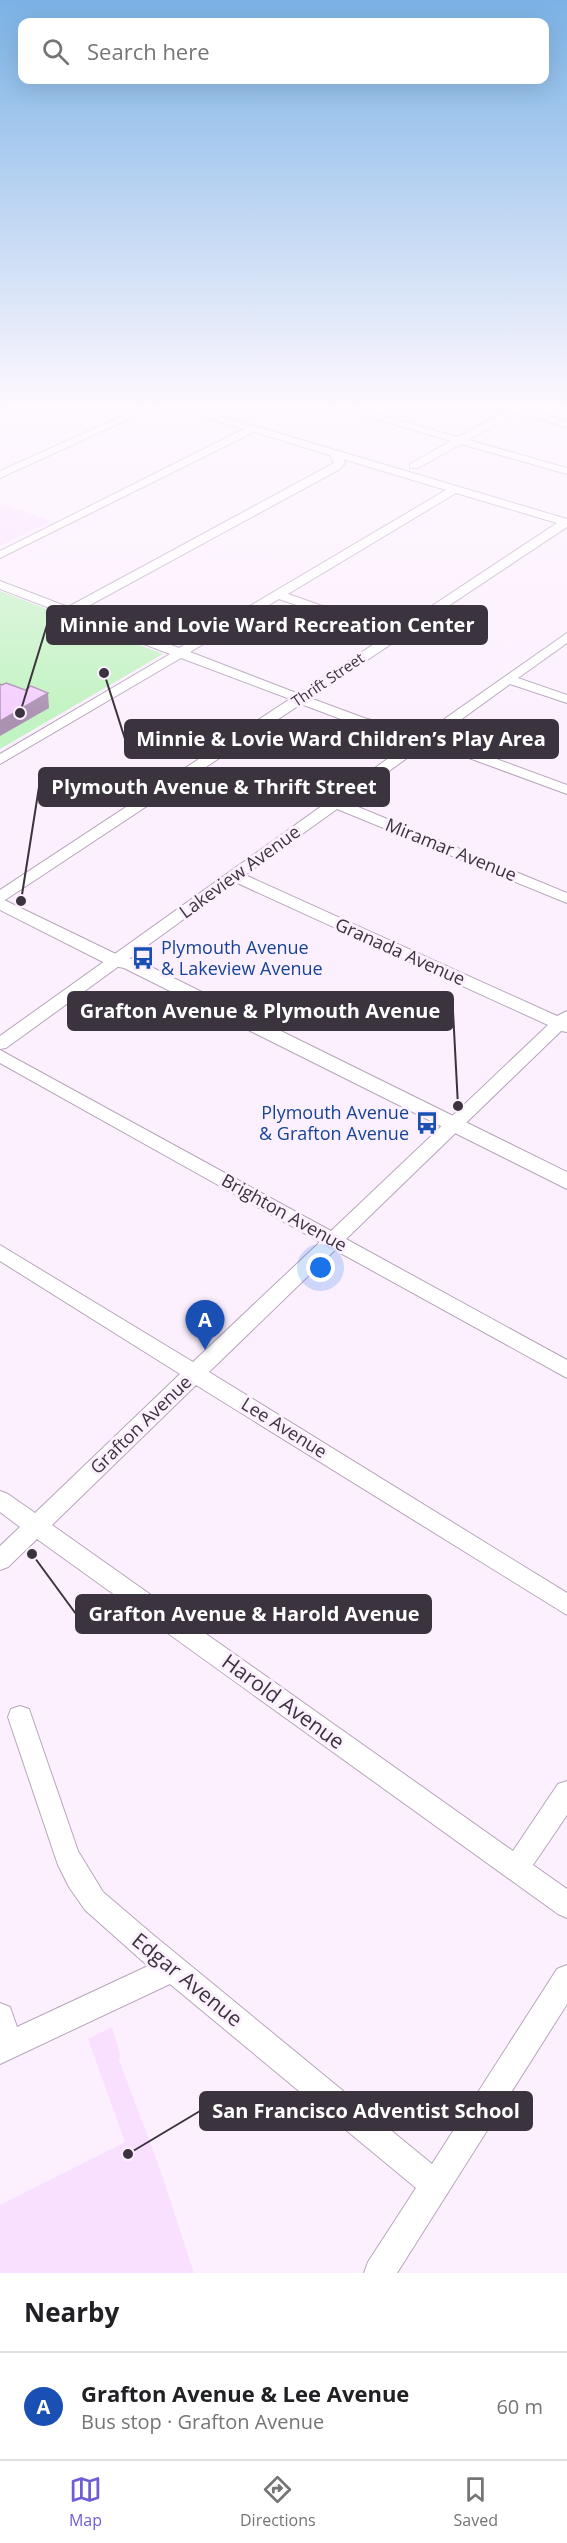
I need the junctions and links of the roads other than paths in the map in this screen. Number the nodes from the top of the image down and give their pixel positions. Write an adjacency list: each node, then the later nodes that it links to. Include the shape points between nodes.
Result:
1 (88, 511): 6 (street)
2 (254, 511): 9 (street)
3 (419, 511): 8 (street)
4 (526, 511): 5 (street)
5 (566, 523): 10 (street, Thrift Street)
6 (0, 555)
7 (0, 585): 9 (street)
8 (279, 595): 10 (street); 12 (street)
9 (69, 611): 12 (street)
10 (394, 635): 14 (street, Thrift Street)
11 (567, 637): 13 (street, Lakeview Avenue)
12 (180, 654): 14 (street); 17 (street)
13 (509, 679): 15 (street); 16 (street, Lakeview Avenue)
14 (300, 699): 16 (street, via 359,721); 21 (street, Thrift Street)
15 (567, 699)
16 (426, 738): 18 (street); 19 (street, Lakeview Avenue)
17 (0, 760)
18 (567, 790)
19 (336, 803): 20 (street, Lakeview Avenue); 22 (street, Miramar Avenue)
20 (234, 876): 24 (street, Lakeview Avenue); 25 (street, Granada Avenue)
21 (0, 897)
22 (567, 898)
23 (0, 903): 24 (street)
24 (116, 961): 26 (street, Lakeview Avenue); 28 (street, via 133,965)
25 (564, 1022): 28 (street, Grafton Avenue)
26 (0, 1044)
27 (0, 1056): 30 (street, Brighton Avenue)
28 (453, 1125): 29 (street); 30 (street, Grafton Avenue)
29 (567, 1181)
30 (333, 1240): 32 (street, Brighton Avenue); 33 (street, Grafton Avenue)
31 (0, 1252): 33 (street, Lee Avenue)
32 (567, 1370)
33 (195, 1373): 35 (street, Grafton Avenue); 37 (street, Lee Avenue)
34 (0, 1500): 35 (street, Harold Avenue)
35 (36, 1526): 36 (street, Grafton Avenue); 40 (street, Harold Avenue)
36 (0, 1560)
37 (567, 1605)
38 (20, 1717): 42 (street, Edgar Avenue, via 78,1878 110,1917)
39 (567, 1793): 40 (street)
40 (516, 1868): 41 (street, Harold Avenue)
41 (567, 1905)
42 (172, 1968): 45 (street); 46 (street, Edgar Avenue)
43 (567, 1979): 46 (street)
44 (0, 2017): 45 (street)
45 (5, 2048)
46 (435, 2185): 47 (street)
47 (379, 2273)

